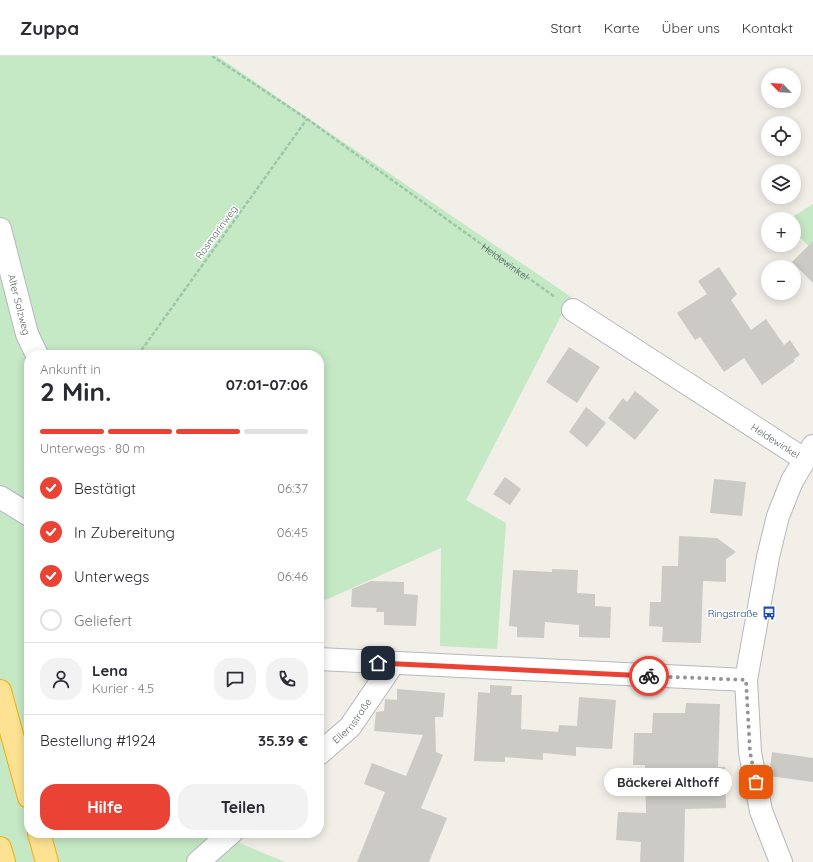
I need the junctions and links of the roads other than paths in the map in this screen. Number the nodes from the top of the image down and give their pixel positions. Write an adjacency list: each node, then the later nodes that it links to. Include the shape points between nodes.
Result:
1 (0, 230): 3 (street, Alter Salzweg, via 27,334)
2 (573, 310): 4 (street, Heidewinkel)
3 (35, 350)
4 (808, 453): 9 (street, via 778,516)
5 (0, 497): 6 (street)
6 (24, 512)
7 (324, 659): 8 (street)
8 (393, 664): 9 (street); 11 (street, Ellernstraße, via 350,727)
9 (746, 680): 19 (street, via 750,752 761,811)
10 (0, 691): 12 (highway)
11 (324, 750)
12 (24, 779)
13 (40, 838): 17 (highway)
14 (226, 838): 18 (street)
15 (0, 848): 16 (highway)
16 (4, 862)
17 (47, 862)
18 (198, 862)
19 (781, 862)

